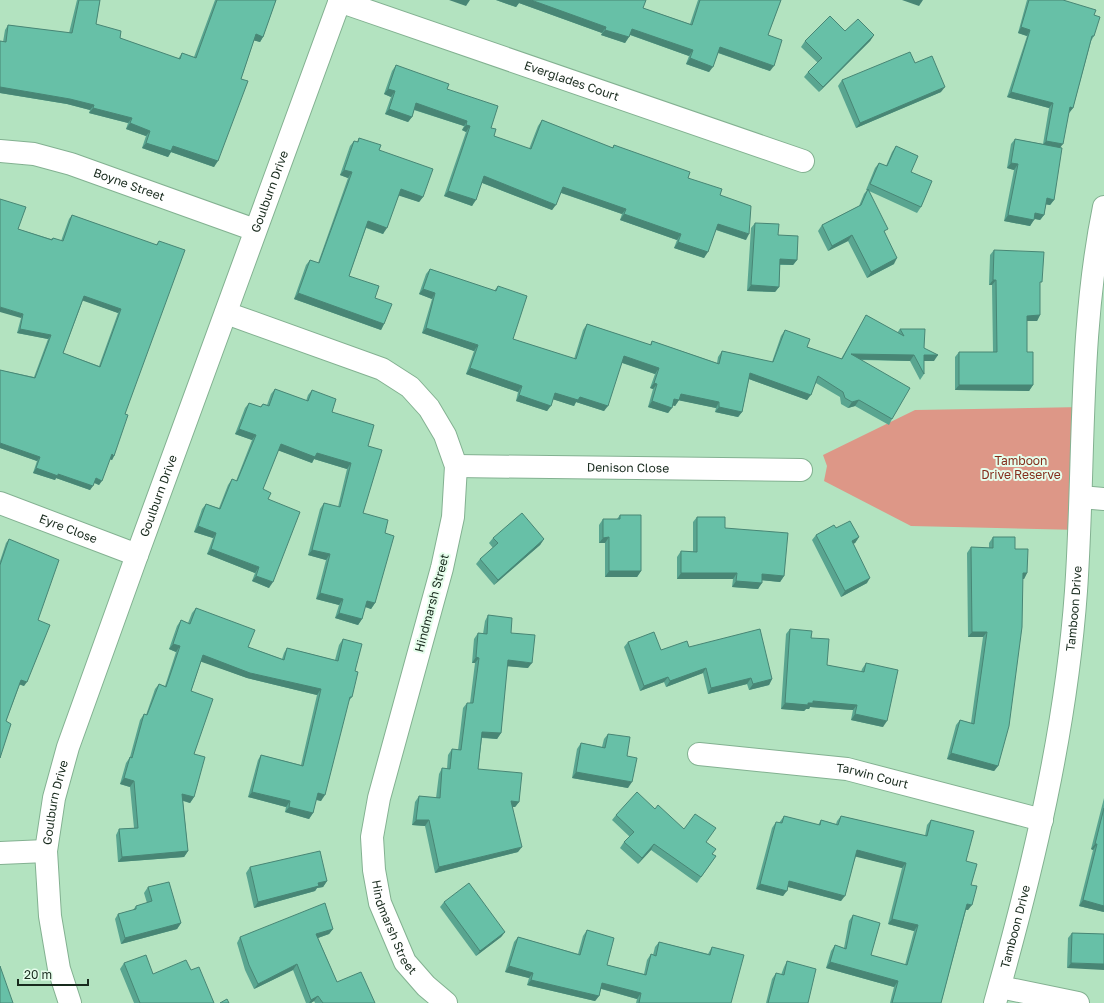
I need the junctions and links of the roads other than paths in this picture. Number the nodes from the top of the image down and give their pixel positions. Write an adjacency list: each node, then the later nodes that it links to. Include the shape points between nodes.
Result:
1 (340, 1): 3 (street, Everglades Court); 5 (street, Goulburn Drive)
2 (0, 151): 5 (street, Boyne Street, via 34,154 71,164)
3 (803, 161)
4 (1104, 208): 9 (street, Tamboon Drive, via 1088,315 1082,407)
5 (255, 230): 6 (street, Goulburn Drive)
6 (226, 313): 7 (street, Hindmarsh Street, via 382,370 410,387 429,408 445,435); 12 (street, Goulburn Drive)
7 (456, 466): 8 (street, Denison Close); 19 (street, Hindmarsh Street, via 453,517 442,568 379,798 372,837 380,903 405,962 426,986)
8 (801, 470)
9 (1081, 497): 10 (street); 14 (street, Tamboon Drive, via 1070,653 1059,737)
10 (1104, 499)
11 (0, 503): 12 (street, Eyre Close)
12 (137, 555): 15 (street, Goulburn Drive, via 68,747 54,798)
13 (699, 754): 14 (street, Tarwin Court, via 847,769)
14 (1042, 820): 17 (street, Tamboon Drive)
15 (46, 851): 16 (street); 18 (street, Goulburn Drive, via 50,916 60,969)
16 (0, 853)
17 (998, 995): 20 (street)
18 (70, 1003)
19 (446, 1003)
20 (1078, 1003)

